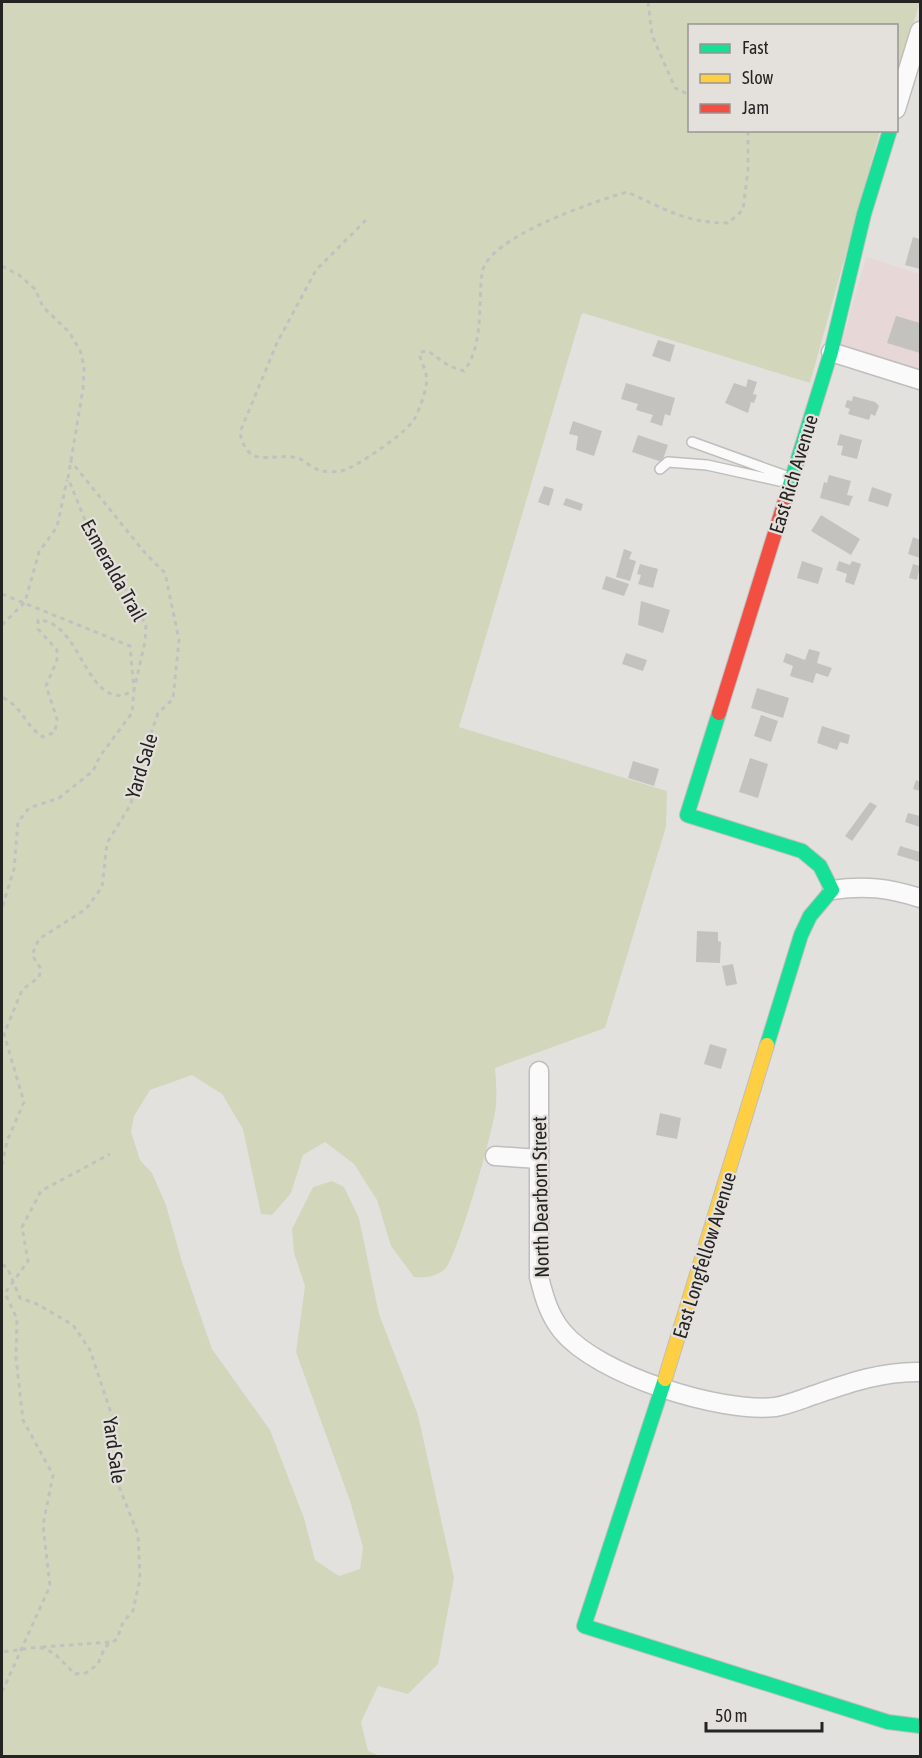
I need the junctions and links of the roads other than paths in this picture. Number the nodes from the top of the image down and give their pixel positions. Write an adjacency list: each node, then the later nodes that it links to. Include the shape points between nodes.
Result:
1 (921, 31): 2 (street)
2 (898, 106)
3 (889, 132): 4 (street, East Rich Avenue, via 864,214)
4 (831, 352): 5 (street); 8 (street, East Rich Avenue)
5 (921, 380)
6 (692, 442): 8 (lane)
7 (660, 469): 8 (lane, via 668,462 707,465)
8 (791, 481): 9 (street, East Rich Avenue, via 687,815 802,851 820,866)
9 (832, 890): 10 (street, via 862,885); 15 (street, East Longfellow Avenue, via 810,916 801,935)
10 (921, 898)
11 (539, 1071): 13 (street, North Dearborn Street)
12 (495, 1156): 13 (street)
13 (539, 1159): 15 (street, North Dearborn Street, via 539,1277 547,1308 562,1332 606,1365)
14 (921, 1372): 15 (street, North Dearborn Street, via 867,1377 778,1407 747,1409 718,1405)
15 (663, 1387): 16 (street, East Longfellow Avenue, via 584,1626 888,1722)
16 (921, 1726)

